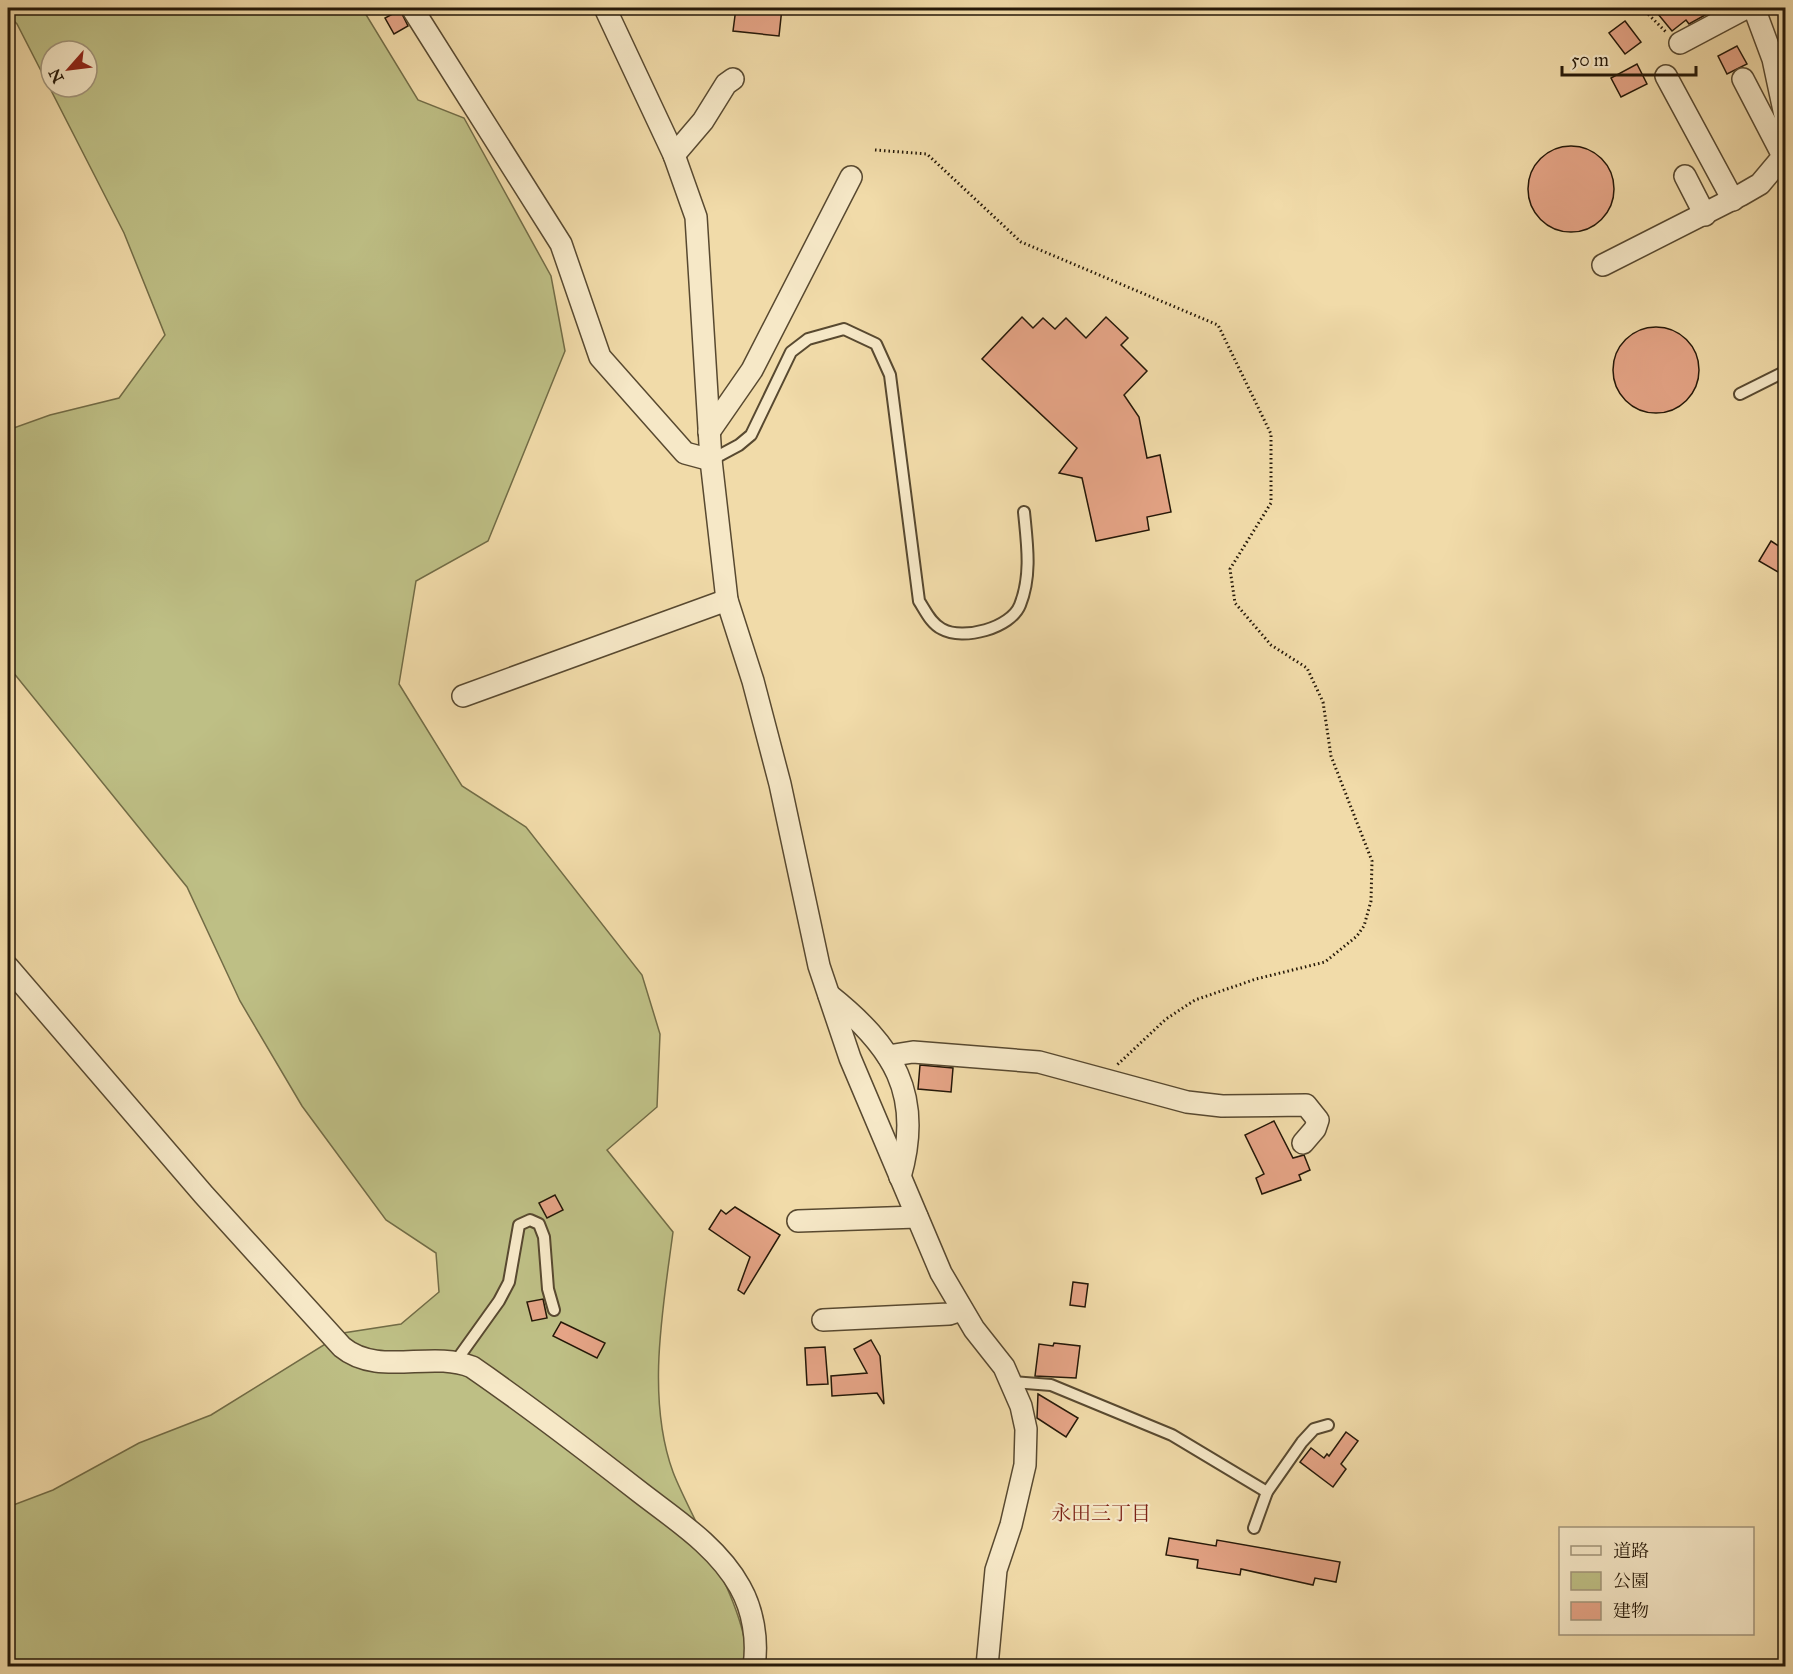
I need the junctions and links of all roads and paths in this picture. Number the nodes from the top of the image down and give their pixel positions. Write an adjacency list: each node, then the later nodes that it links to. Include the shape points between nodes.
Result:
1 (412, 8): 22 (street, via 561,244 600,357 685,453)
2 (605, 8): 13 (street)
3 (1642, 8): 6 (path)
4 (1746, 8): 6 (street)
5 (1754, 8): 10 (street, via 1773,59)
6 (1680, 43)
7 (1665, 76): 16 (street)
8 (733, 79): 13 (street)
9 (1743, 80): 12 (street)
10 (1785, 120)
11 (875, 150): 29 (path, via 927,154 1021,242 1218,325 1271,434 1271,503 1230,569 1235,603 1271,645 1307,668 1323,702 1331,756 1372,861 1371,901 1357,936 1325,962 1195,1000 1166,1019)
12 (1784, 154): 16 (street, via 1760,184)
13 (675, 155): 21 (street, via 696,217)
14 (1685, 176): 17 (street)
15 (851, 177): 21 (street, via 752,370)
16 (1733, 200): 17 (street)
17 (1705, 215): 18 (street)
18 (1603, 265)
19 (1785, 371): 20 (lane)
20 (1740, 394)
21 (709, 432): 22 (street)
22 (711, 460): 23 (lane, via 751,435 790,352 808,339 844,329 876,344 890,375 919,601 943,630 984,632 1003,623 1019,607 1028,559); 24 (street)
23 (1024, 512)
24 (727, 600): 25 (street); 27 (street, via 780,784 819,966)
25 (463, 696)
26 (8, 967): 37 (street, via 211,1204 342,1347 364,1360)
27 (829, 994): 28 (street, via 859,1019); 31 (street, via 850,1058)
28 (888, 1056): 29 (street, via 913,1052 1039,1062); 31 (street, via 908,1101 908,1148)
29 (1103, 1078): 30 (street, via 1148,1094 1187,1102 1222,1106 1306,1105 1318,1120)
30 (1303, 1143)
31 (900, 1178): 32 (street)
32 (917, 1217): 33 (street); 35 (street)
33 (798, 1221)
34 (554, 1310): 37 (lane, via 548,1289 544,1238 539,1224 530,1220 519,1226 509,1282 499,1301)
35 (961, 1310): 36 (street, via 949,1314); 38 (street)
36 (823, 1320)
37 (456, 1360): 42 (street, via 528,1407 712,1552 741,1588 751,1613 756,1640)
38 (1012, 1382): 40 (lane, via 1051,1385 1172,1435); 43 (street, via 1026,1429 1025,1465 996,1570)
39 (1328, 1425): 40 (lane, via 1314,1429 1302,1442)
40 (1268, 1492): 41 (lane)
41 (1254, 1528)
42 (754, 1666)
43 (987, 1666)

